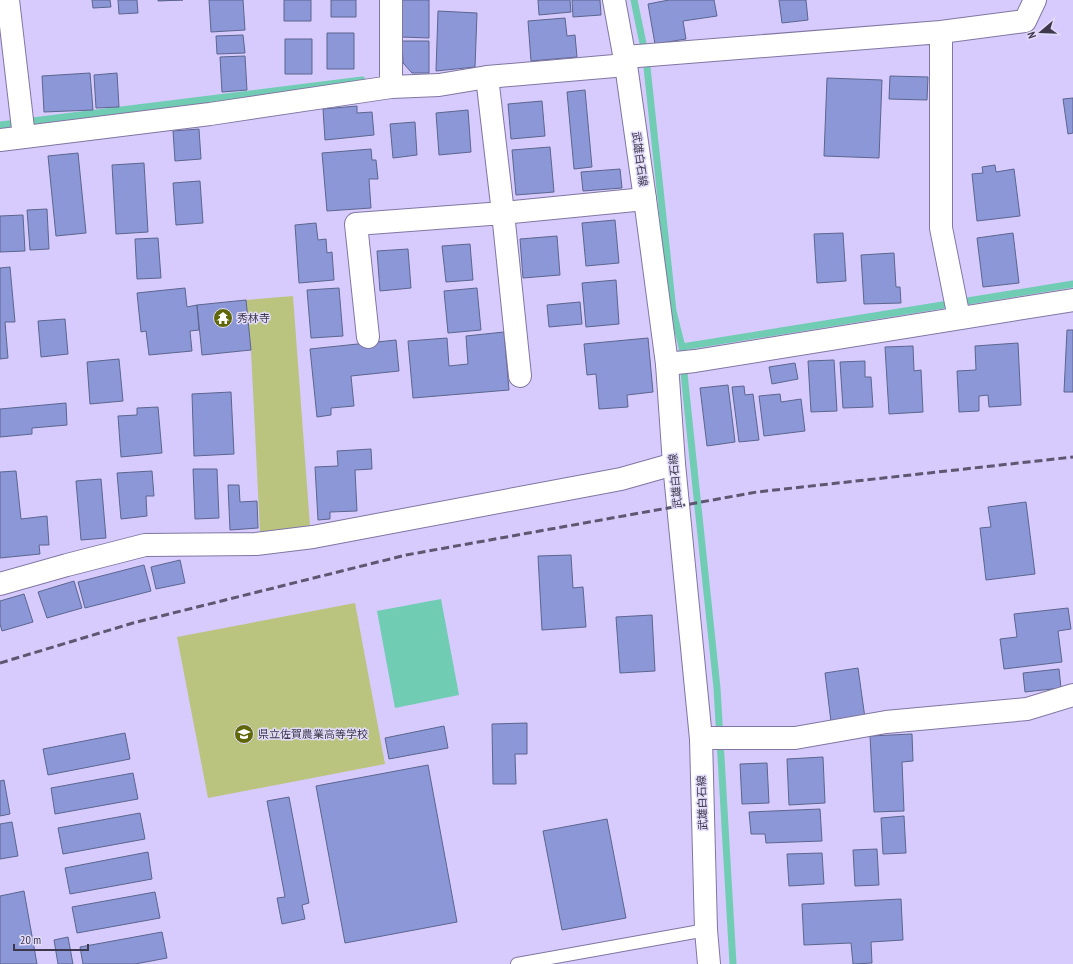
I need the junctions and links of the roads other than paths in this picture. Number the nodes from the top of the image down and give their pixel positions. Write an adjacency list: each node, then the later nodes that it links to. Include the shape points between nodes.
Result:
1 (8, 0): 9 (street)
2 (391, 0): 8 (street)
3 (614, 0): 6 (street, 武雄白石線)
4 (1035, 0): 5 (street, via 1024,21)
5 (941, 32): 6 (street); 14 (street, via 941,228)
6 (635, 58): 7 (street); 11 (street, 武雄白石線)
7 (487, 77): 8 (street, via 439,85); 12 (street)
8 (391, 87): 9 (street, via 210,114)
9 (24, 137): 10 (street)
10 (0, 140)
11 (645, 199): 12 (street); 16 (street, 武雄白石線)
12 (503, 213): 15 (street, via 356,224); 17 (street)
13 (1073, 300): 14 (street)
14 (957, 309): 16 (street)
15 (368, 337)
16 (679, 363): 18 (street, 武雄白石線)
17 (520, 376)
18 (674, 464): 19 (street, via 621,479 313,537 256,544 145,545); 21 (street, 武雄白石線)
19 (0, 584)
20 (1073, 695): 21 (street, via 1027,709 886,722 795,738)
21 (706, 738): 22 (street, 武雄白石線)
22 (706, 930): 23 (lane); 24 (street, 武雄白石線)
23 (517, 964)
24 (709, 964)

